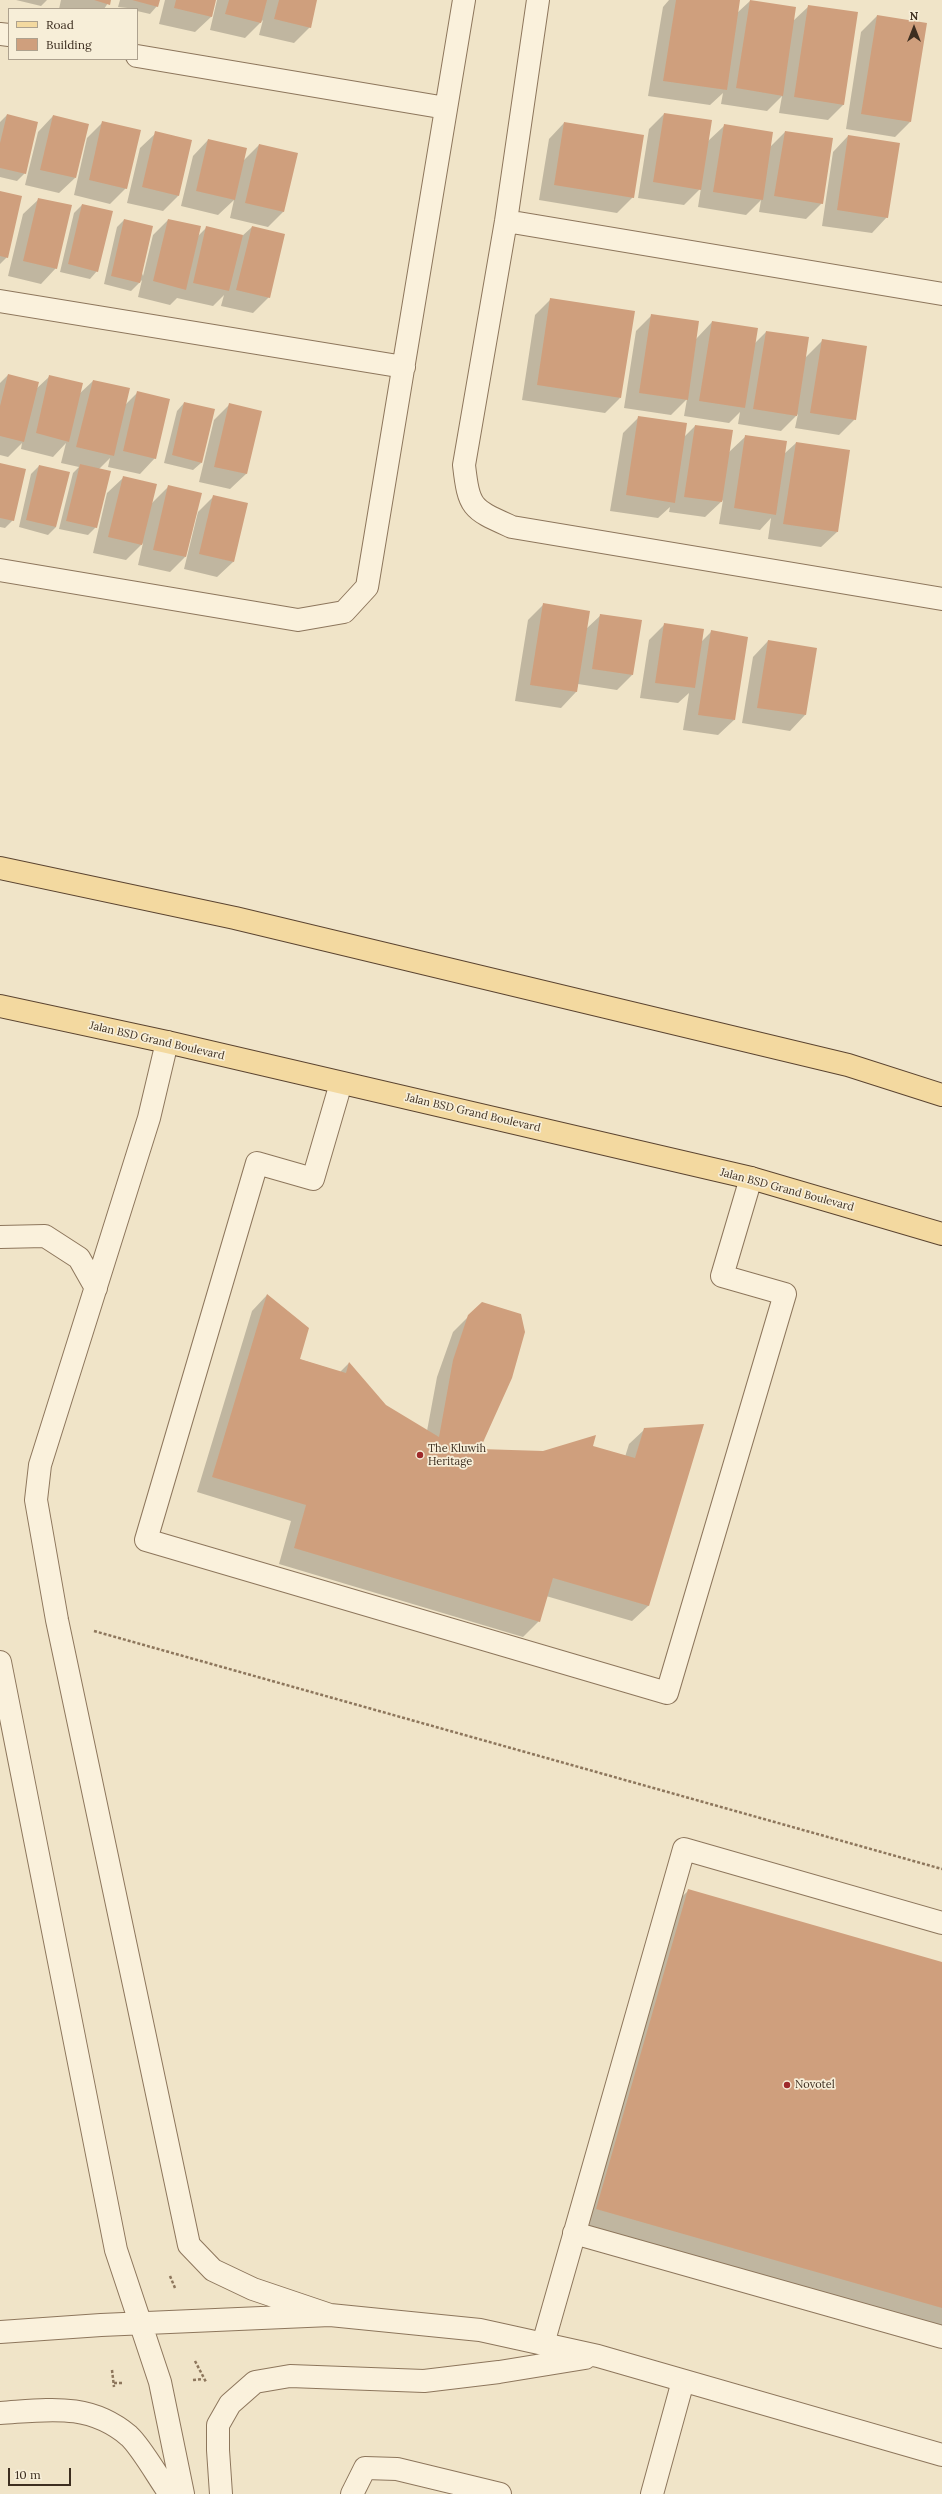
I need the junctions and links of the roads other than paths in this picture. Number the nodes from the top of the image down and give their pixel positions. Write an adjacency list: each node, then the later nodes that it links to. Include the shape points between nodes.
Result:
1 (464, 0): 4 (street)
2 (538, 0): 5 (street)
3 (138, 56): 4 (street)
4 (446, 108): 8 (street)
5 (506, 221): 6 (street); 10 (street, via 464,465 467,496 481,513 512,527)
6 (942, 294)
7 (0, 301): 8 (street)
8 (404, 367): 9 (street, via 368,586 344,612 298,620)
9 (0, 570)
10 (942, 599)
11 (0, 868): 15 (main road, via 235,918 848,1065)
12 (0, 1006): 13 (main road, Jalan BSD Grand Boulevard)
13 (167, 1042): 14 (main road, Jalan BSD Grand Boulevard); 19 (street, via 148,1118)
14 (341, 1083): 16 (main road, Jalan BSD Grand Boulevard); 16 (street, via 313,1179 257,1163 146,1540 667,1693 785,1294 722,1276)
15 (942, 1094)
16 (751, 1178): 17 (main road, Jalan BSD Grand Boulevard)
17 (942, 1234)
18 (0, 1237): 19 (street, via 45,1236 79,1258)
19 (96, 1288): 23 (street, via 40,1465 36,1500 57,1620 189,2245 213,2270 253,2288)
20 (1, 1670): 24 (street, via 116,2250)
21 (942, 1923): 22 (street, via 684,1849)
22 (574, 2233): 26 (street); 27 (street)
23 (330, 2315): 24 (street); 27 (street, via 480,2330)
24 (140, 2323): 25 (street); 33 (street, via 167,2409)
25 (0, 2332)
26 (942, 2337)
27 (543, 2344): 28 (street)
28 (598, 2356): 29 (street); 34 (street, via 499,2372 424,2380 290,2376 254,2382 230,2404 218,2425)
29 (683, 2380): 31 (street); 37 (street)
30 (0, 2413): 32 (street, via 76,2410 105,2421 130,2437)
31 (942, 2455)
32 (170, 2494)
33 (182, 2494)
34 (221, 2494)
35 (352, 2494): 36 (street, via 365,2468 398,2469)
36 (500, 2494)
37 (652, 2494)

